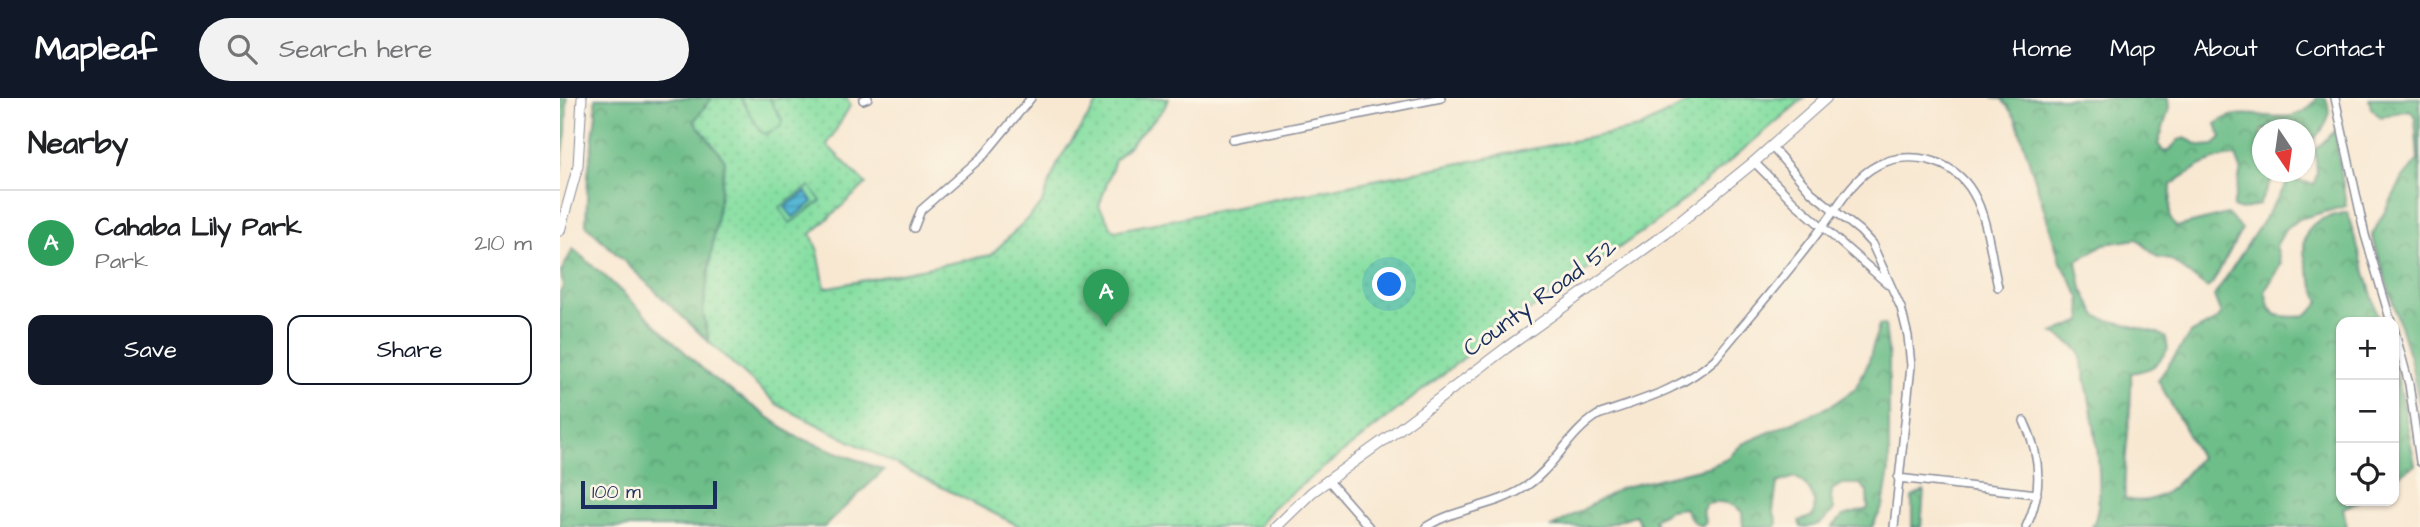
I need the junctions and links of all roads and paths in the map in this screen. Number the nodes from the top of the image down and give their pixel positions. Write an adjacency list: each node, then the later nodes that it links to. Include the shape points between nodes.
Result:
1 (582, 98): 12 (street, via 578,166)
2 (1031, 98): 11 (street, via 984,155 922,210)
3 (1441, 98): 6 (street)
4 (1825, 98): 7 (main road, County Road 52)
5 (2335, 98): 15 (street, via 2365,235)
6 (1233, 140)
7 (1771, 146): 8 (main road, County Road 52); 9 (street)
8 (1754, 162): 10 (street); 20 (main road, County Road 52, via 1665,234)
9 (1833, 211): 10 (street); 13 (street, via 1872,244); 14 (street, via 1861,177 1885,162 1913,157 1941,163 1964,180 1975,196)
10 (1823, 226): 13 (street); 24 (street, via 1704,369 1668,391 1586,422 1540,475 1519,491)
11 (914, 228)
12 (560, 231)
13 (1890, 285): 19 (street, via 1905,322 1910,358)
14 (1997, 287)
15 (2390, 317)
16 (2399, 347): 18 (street)
17 (2024, 421): 21 (street, via 2035,451)
18 (2420, 462)
19 (1898, 478): 21 (street); 25 (street)
20 (1328, 480): 22 (main road, County Road 52); 23 (street)
21 (2037, 494): 26 (street)
22 (1276, 527)
23 (1368, 527)
24 (1426, 527)
25 (1894, 527)
26 (2026, 527)

